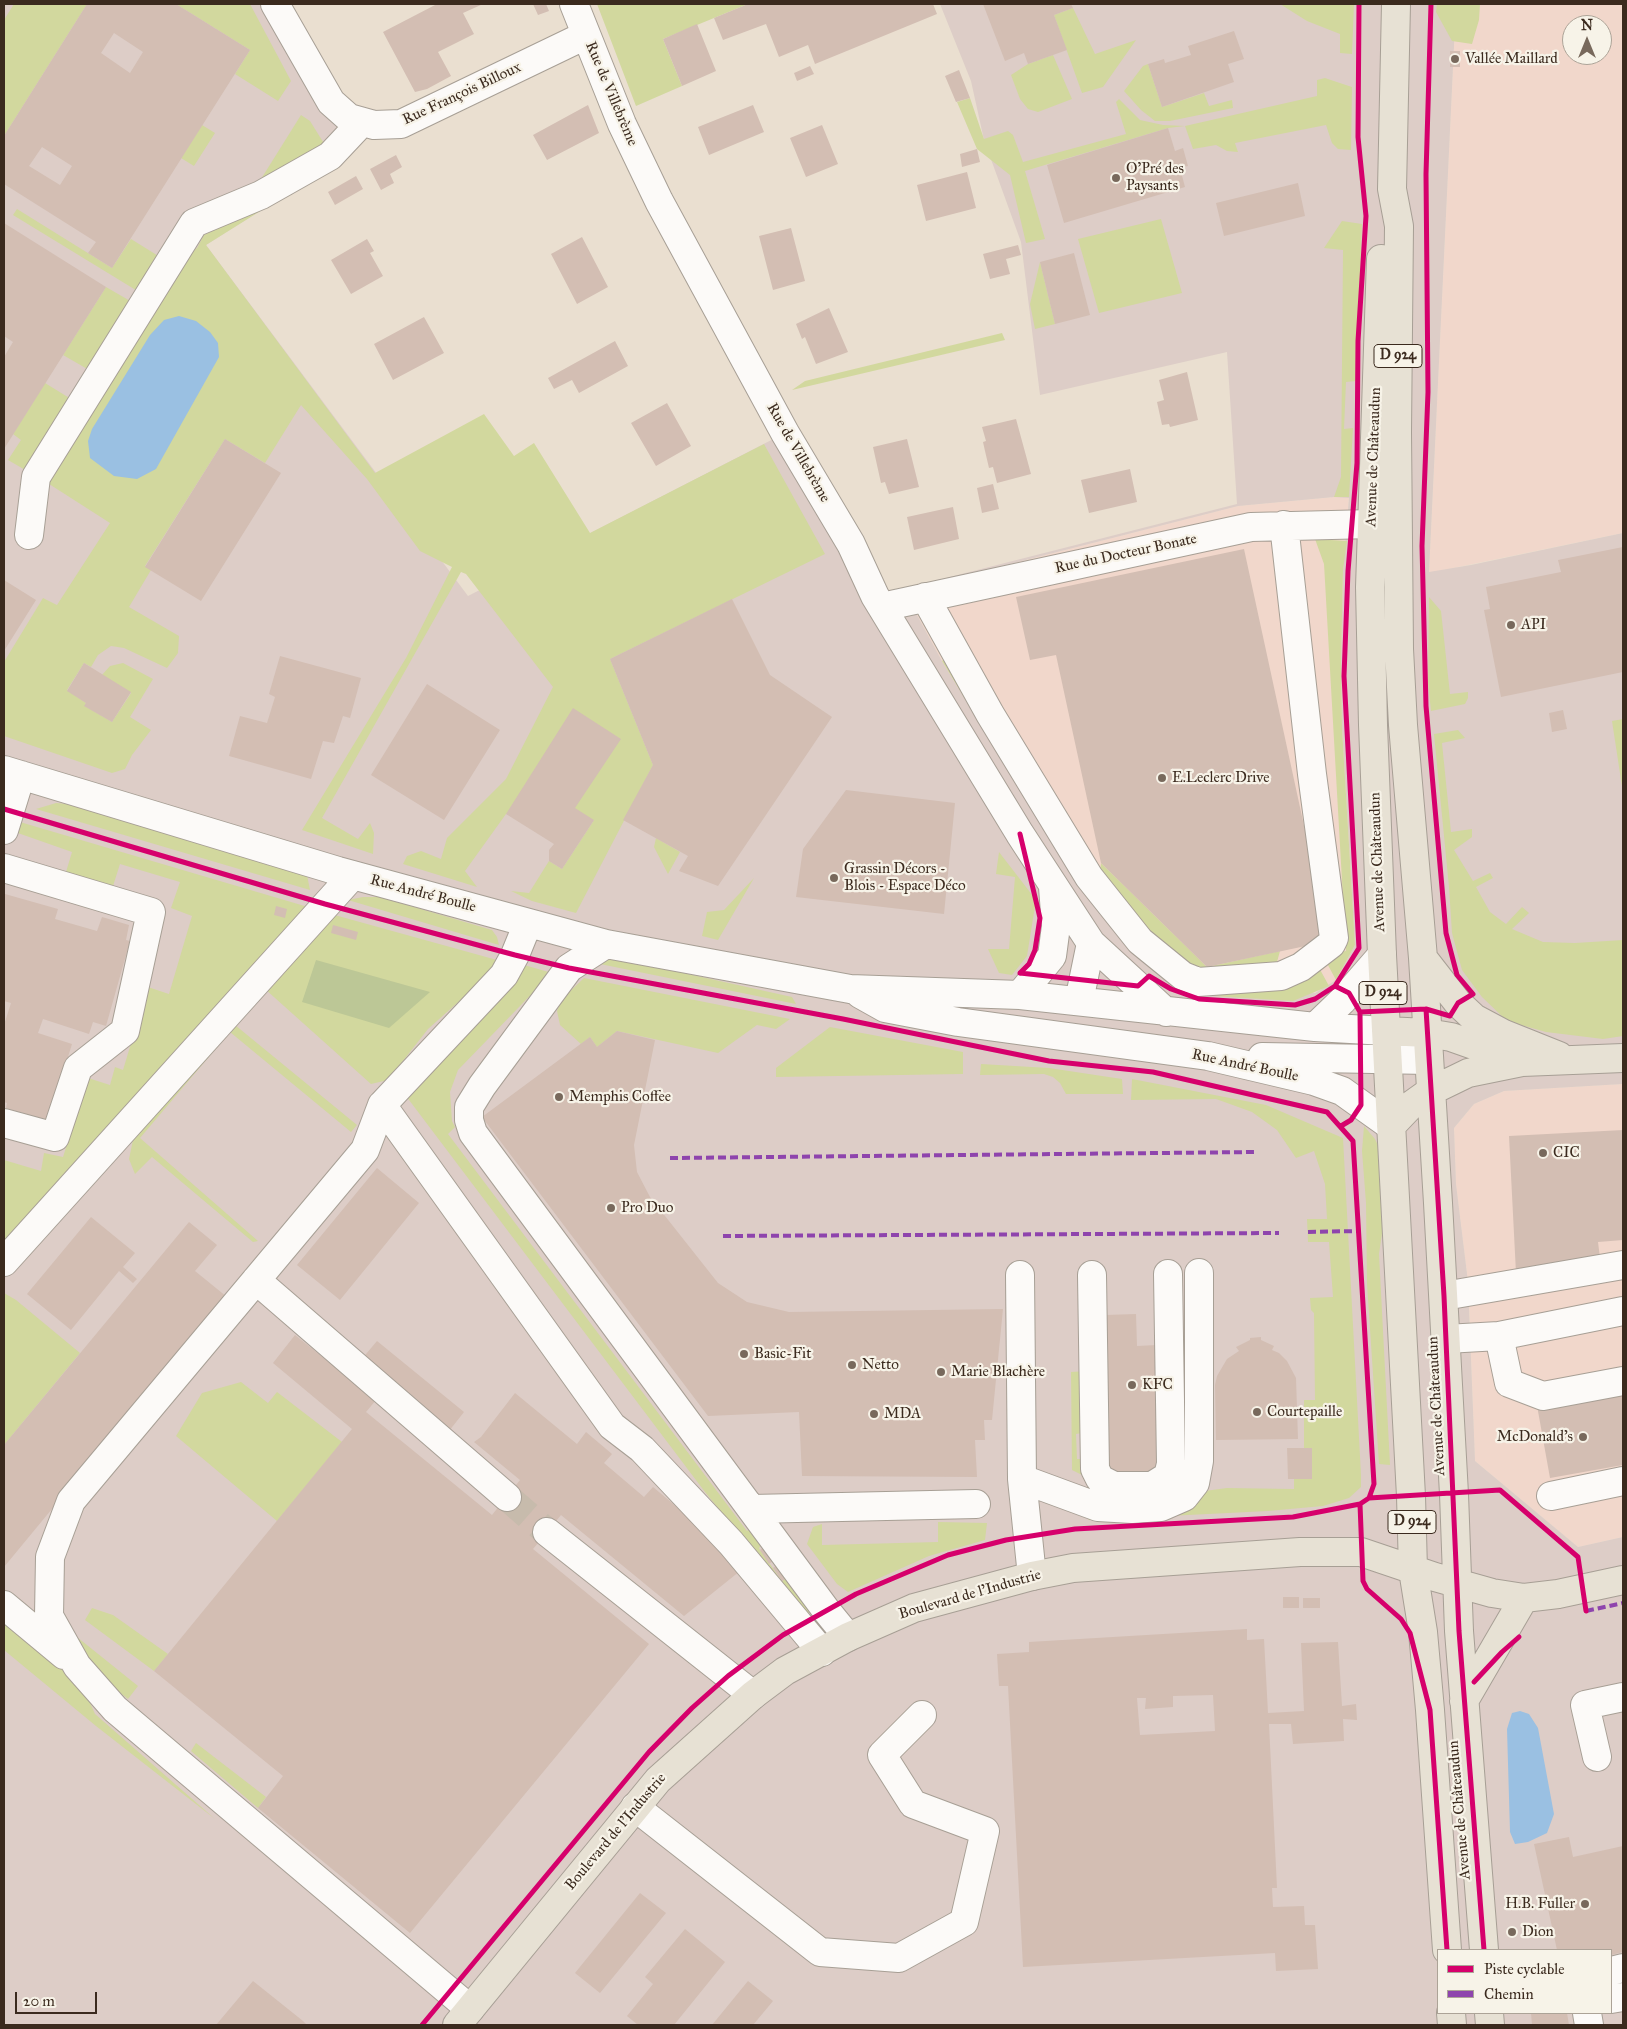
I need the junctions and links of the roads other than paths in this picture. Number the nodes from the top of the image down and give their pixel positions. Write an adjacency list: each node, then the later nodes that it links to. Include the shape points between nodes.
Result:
1 (275, 4): 5 (street, Rue François Billoux, via 331,102 349,118)
2 (574, 4): 4 (street, Rue de Villebrème)
3 (1396, 4): 6 (main road, D 924)
4 (586, 35): 5 (street, Rue François Billoux, via 402,124); 11 (street, Rue de Villebrème, via 622,124 659,201 785,433 851,544)
5 (362, 122): 9 (street, via 330,156 261,195 194,223 36,477)
6 (1392, 189): 7 (main road, Avenue de Châteaudun / D 924, via 1382,226); 22 (main road, Avenue de Châteaudun / D 924, via 1399,226 1399,649)
7 (1372, 524): 8 (street, Rue du Docteur Bonate); 20 (main road, Avenue de Châteaudun / D 924, via 1371,650)
8 (1284, 525): 10 (street, Rue du Docteur Bonate, via 1251,527); 10 (street, via 1334,938 1331,944 1301,967 1281,976 1198,982 1183,976 1140,941 1089,877 990,714)
9 (28, 536)
10 (925, 597): 11 (street, Rue du Docteur Bonate)
11 (882, 607): 16 (street, Rue de Villebrème)
12 (12, 773): 13 (street); 15 (street, Rue André Boulle)
13 (4, 830)
14 (4, 868): 40 (street, via 151,912 125,1031 78,1068 55,1137)
15 (353, 875): 17 (street, Rue André Boulle); 42 (street)
16 (1053, 886): 18 (street, Rue de Villebrème); 21 (street, Rue de Villebrème, via 1056,926)
17 (528, 923): 19 (street, Rue André Boulle); 39 (street, via 504,976)
18 (1091, 943): 25 (street); 26 (street, Rue de Villebrème)
19 (606, 944): 23 (street, Rue André Boulle); 59 (street, via 569,968 482,1086 470,1107 469,1120 474,1133)
20 (1382, 955): 28 (street); 29 (main road, Avenue de Châteaudun / D 924)
21 (1052, 956): 24 (street); 25 (street, Rue de Villebrème)
22 (1422, 958): 30 (main road, Avenue de Châteaudun / D 924); 36 (main road, via 1458,1004 1474,1018 1504,1034)
23 (850, 989): 24 (street, Rue André Boulle); 27 (street, Rue André Boulle, via 885,1008)
24 (1020, 995): 25 (street, Rue André Boulle)
25 (1070, 1004): 26 (street, Rue André Boulle); 27 (street, Rue André Boulle); 31 (street)
26 (1166, 1012): 28 (street, Rue André Boulle)
27 (958, 1022): 31 (street, Rue André Boulle)
28 (1315, 1027): 29 (street, Rue André Boulle)
29 (1386, 1030): 30 (main road); 34 (main road, Avenue de Châteaudun / D 924)
30 (1427, 1033): 35 (main road, Avenue de Châteaudun / D 924); 37 (main road, via 1464,1041)
31 (1087, 1040): 32 (street, Rue André Boulle)
32 (1208, 1056): 34 (street); 41 (street, Rue André Boulle, via 1314,1081 1342,1091)
33 (1623, 1058): 36 (main road)
34 (1387, 1059): 35 (street); 41 (main road, Avenue de Châteaudun / D 924)
35 (1429, 1060): 38 (main road, Avenue de Châteaudun / D 924)
36 (1572, 1061): 37 (main road)
37 (1522, 1062): 38 (main road, via 1468,1073)
38 (1431, 1091): 41 (main road, via 1410,1106); 49 (main road, Avenue de Châteaudun / D 924)
39 (382, 1105): 48 (street, via 365,1150); 68 (street, via 612,1426 642,1449 731,1543)
40 (4, 1123)
41 (1391, 1126): 61 (main road, Avenue de Châteaudun / D 924)
42 (4, 1262)
43 (1623, 1265): 49 (street)
44 (1199, 1273): 54 (street, via 1199,1461 1194,1483 1184,1497 1161,1507 1132,1510 1098,1507)
45 (1168, 1274): 46 (street, via 1171,1464 1168,1476 1152,1486 1114,1486 1100,1479 1095,1469)
46 (1092, 1275)
47 (1020, 1276): 54 (street)
48 (256, 1280): 57 (street); 69 (street, via 71,1501 50,1557 49,1616)
49 (1444, 1296): 52 (main road, Avenue de Châteaudun / D 924)
50 (1623, 1311): 51 (street)
51 (1499, 1336): 52 (street); 53 (street, via 1508,1383 1543,1396)
52 (1446, 1339): 64 (main road, Avenue de Châteaudun / D 924)
53 (1623, 1381)
54 (1022, 1479): 62 (street)
55 (1623, 1481): 56 (street)
56 (1551, 1496)
57 (507, 1497)
58 (976, 1504): 59 (street)
59 (752, 1509): 67 (street)
60 (547, 1532): 70 (street)
61 (1413, 1570): 62 (main road, Boulevard de l'Industrie, via 1361,1552 1300,1552 1073,1568); 64 (main road, Boulevard de l'Industrie); 76 (main road, Avenue de Châteaudun / D 924, via 1430,1710)
62 (1032, 1576): 67 (main road, Boulevard de l'Industrie, via 914,1608)
63 (1623, 1580): 65 (main road, Boulevard de l'Industrie)
64 (1457, 1582): 65 (main road, Boulevard de l'Industrie); 72 (main road, Avenue de Châteaudun / D 924)
65 (1524, 1598): 72 (main road)
66 (4, 1605): 69 (street)
67 (848, 1638): 68 (main road, Boulevard de l'Industrie)
68 (822, 1652): 70 (main road, Boulevard de l'Industrie, via 785,1671)
69 (77, 1666): 78 (street, via 115,1710)
70 (753, 1695): 75 (main road, Boulevard de l'Industrie, via 658,1780)
71 (1623, 1697): 74 (street, via 1585,1705)
72 (1464, 1701): 77 (main road, Avenue de Châteaudun / D 924)
73 (922, 1714): 75 (street, via 882,1755 913,1804 985,1831 964,1922 900,1958 820,1952)
74 (1597, 1757)
75 (635, 1807): 78 (main road, Boulevard de l'Industrie)
76 (1447, 1949)
77 (1484, 1949)
78 (463, 2017)

